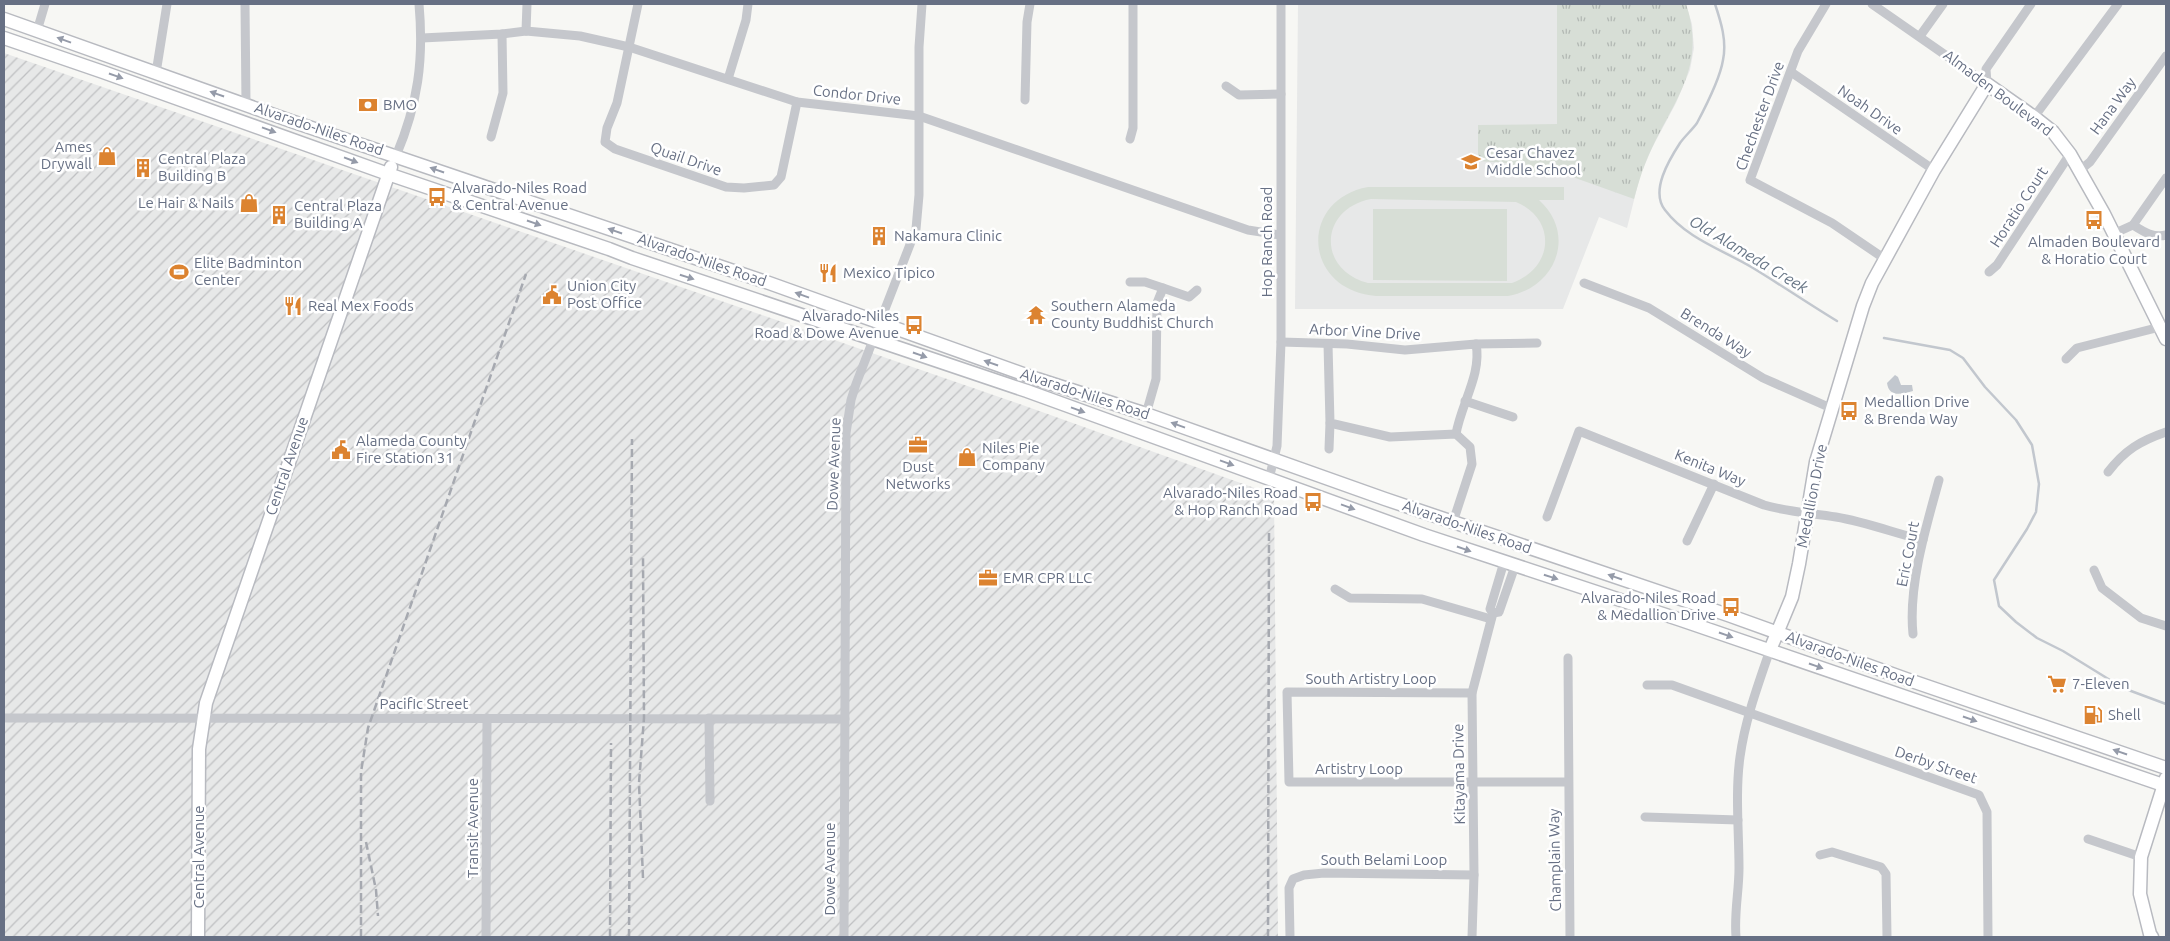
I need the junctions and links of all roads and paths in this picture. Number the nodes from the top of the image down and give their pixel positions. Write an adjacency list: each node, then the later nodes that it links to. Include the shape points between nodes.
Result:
1 (45, 4): 18 (street)
2 (168, 4): 27 (street)
3 (245, 4): 34 (street)
4 (419, 4): 23 (street, Central Avenue)
5 (527, 4): 19 (street)
6 (638, 4): 24 (street)
7 (748, 4): 28 (street)
8 (922, 4): 35 (street, Dowe Avenue, via 918,47)
9 (1030, 4): 32 (street)
10 (1133, 4): 38 (street, via 1133,128)
11 (1281, 4): 31 (street, Hop Ranch Road)
12 (1826, 4): 26 (street, Chechester Drive, via 1798,51)
13 (1872, 4): 21 (street, Almaden Boulevard)
14 (1943, 4): 21 (street)
15 (2030, 4): 29 (street, via 1986,69)
16 (2118, 4): 36 (street)
17 (4, 19): 18 (main road, Alvarado-Niles Road)
18 (37, 31): 27 (main road, Alvarado-Niles Road, one-way to 18)
19 (526, 31): 20 (street, Condor Drive); 24 (street, Condor Drive, via 580,36)
20 (502, 34): 23 (street, Condor Drive); 37 (street, via 503,92)
21 (1920, 36): 29 (street, Almaden Boulevard)
22 (4, 38): 43 (main road, Alvarado-Niles Road, one-way to 43)
23 (422, 38): 40 (street, Central Avenue, via 420,74)
24 (629, 47): 28 (street, Condor Drive); 33 (street, Quail Drive, via 605,142 615,149 726,187 774,185 782,176)
25 (2166, 56): 42 (street, Hana Way, via 2090,162)
26 (1791, 72): 41 (street, Noah Drive); 49 (street, Chechester Drive, via 1750,180 1832,223)
27 (156, 73): 34 (main road, Alvarado-Niles Road, one-way to 27)
28 (728, 80): 33 (street, Condor Drive)
29 (1987, 84): 36 (main road, Almaden Boulevard); 41 (main road, Medallion Drive)
30 (1226, 86): 31 (street, via 1239,94)
31 (1281, 94): 47 (street, Hop Ranch Road)
32 (1025, 100)
33 (797, 102): 35 (street, Condor Drive)
34 (246, 104): 40 (main road, Alvarado-Niles Road)
35 (919, 116): 47 (street, Condor Drive, via 1248,230); 55 (street, Dowe Avenue, via 916,229)
36 (2034, 116): 39 (main road, Almaden Boulevard, via 2053,132)
37 (491, 137)
38 (1130, 139)
39 (2070, 154): 42 (main road, Almaden Boulevard); 50 (street, Horatio Court, via 1997,266)
40 (396, 156): 43 (main road, Central Avenue); 55 (main road, Alvarado-Niles Road, one-way to 40)
41 (1934, 170): 49 (main road, Medallion Drive)
42 (2080, 170): 46 (main road, Almaden Boulevard)
43 (388, 174): 57 (main road, Alvarado-Niles Road, one-way to 57); 95 (main road, Central Avenue, via 209,689)
44 (2166, 178): 45 (street)
45 (2133, 225): 46 (street); 48 (street, via 2148,235)
46 (2113, 234): 56 (main road, Almaden Boulevard)
47 (1280, 235): 59 (street, Hop Ranch Road)
48 (2166, 235)
49 (1885, 259): 65 (main road, Medallion Drive, via 1863,306)
50 (1989, 272)
51 (1130, 282): 53 (street, via 1145,282)
52 (1584, 283): 65 (street, Brenda Way, via 1649,308 1763,378)
53 (1163, 288): 54 (street, via 1189,297); 66 (street, via 1158,303 1156,379)
54 (1197, 290)
55 (880, 324): 57 (street, Dowe Avenue); 66 (main road, Alvarado-Niles Road, one-way to 55, via 1037,380)
56 (2160, 327): 58 (main road, Almaden Boulevard); 63 (street, via 2077,348)
57 (874, 339): 74 (main road, Alvarado-Niles Road, one-way to 74); 98 (street, Dowe Avenue, via 851,400 846,433)
58 (2166, 339)
59 (1281, 342): 61 (street, Arbor Vine Drive); 72 (street, Hop Ranch Road)
60 (1537, 343): 62 (street, Arbor Vine Drive)
61 (1328, 344): 62 (street, Arbor Vine Drive, via 1405,350); 68 (street)
62 (1476, 344): 64 (street, via 1477,366)
63 (2066, 359)
64 (1465, 401): 67 (street); 70 (street)
65 (1833, 409): 77 (main road, Medallion Drive, via 1816,462)
66 (1146, 414): 72 (main road, Alvarado-Niles Road, one-way to 66)
67 (1513, 417)
68 (1330, 423): 70 (street, via 1390,437); 71 (street)
69 (2166, 432): 73 (street, via 2142,440)
70 (1456, 434): 79 (street, via 1470,447 1472,464)
71 (1329, 449)
72 (1275, 460): 74 (street, Hop Ranch Road); 79 (main road, Alvarado-Niles Road)
73 (2108, 472)
74 (1269, 479): 82 (main road, Alvarado-Niles Road, one-way to 82)
75 (1939, 480): 80 (street, Eric Court)
76 (1714, 484): 77 (street, Kenita Way, via 1764,505); 78 (street, Kenita Way, via 1578,431); 81 (street)
77 (1808, 513): 80 (street, Kenita Way, via 1867,523); 87 (main road, Medallion Drive, via 1792,597)
78 (1547, 517)
79 (1453, 522): 87 (main road, Alvarado-Niles Road, one-way to 79)
80 (1923, 540): 88 (street, Eric Court, via 1911,613)
81 (1687, 541)
82 (1509, 564): 85 (street, Kitayama Drive, via 1490,609); 89 (main road, Alvarado-Niles Road, one-way to 89)
83 (2094, 570): 86 (street, via 2102,588 2141,618)
84 (1335, 589): 85 (street, via 1350,598 1422,599)
85 (1492, 616): 92 (street, Kitayama Drive)
86 (2166, 626)
87 (1777, 632): 89 (main road, Medallion Drive); 100 (main road, Alvarado-Niles Road, one-way to 87)
88 (1913, 634)
89 (1770, 650): 93 (street, Medallion Drive); 103 (main road, Alvarado-Niles Road, one-way to 103)
90 (1568, 658): 101 (street, Champlain Way)
91 (1647, 684): 93 (street, Derby Street, via 1672,684)
92 (1472, 693): 99 (street, South Artistry Loop, via 1287,692); 102 (street, Kitayama Drive)
93 (1748, 714): 106 (street, Medallion Drive, via 1740,759); 120 (street, Derby Street, via 1979,795 1987,812)
94 (4, 718): 95 (street, Pacific Street)
95 (202, 718): 96 (street, Pacific Street); 112 (main road, Central Avenue)
96 (488, 718): 97 (street, Pacific Street); 113 (street, Transit Avenue)
97 (709, 718): 98 (street, Pacific Street); 104 (street)
98 (845, 719): 114 (street, Dowe Avenue)
99 (1287, 739): 102 (street, Artistry Loop, via 1289,782)
100 (2166, 768)
101 (1568, 782): 102 (street); 117 (street, Champlain Way)
102 (1472, 783): 110 (street, Kitayama Drive)
103 (2166, 783): 109 (main road)
104 (710, 801)
105 (1645, 817): 106 (street)
106 (1738, 820): 118 (street, Medallion Drive)
107 (2088, 839): 109 (street)
108 (1820, 855): 119 (street, via 1832,852 1880,868 1886,874)
109 (2141, 857): 111 (main road, via 2140,894)
110 (1474, 875): 115 (street, South Belami Loop, via 1351,872 1304,875 1293,879 1289,888); 116 (street, Kitayama Drive)
111 (2148, 936)
112 (198, 937)
113 (486, 937)
114 (844, 937)
115 (1290, 937)
116 (1472, 937)
117 (1570, 937)
118 (1736, 937)
119 (1887, 937)
120 (1988, 937)

